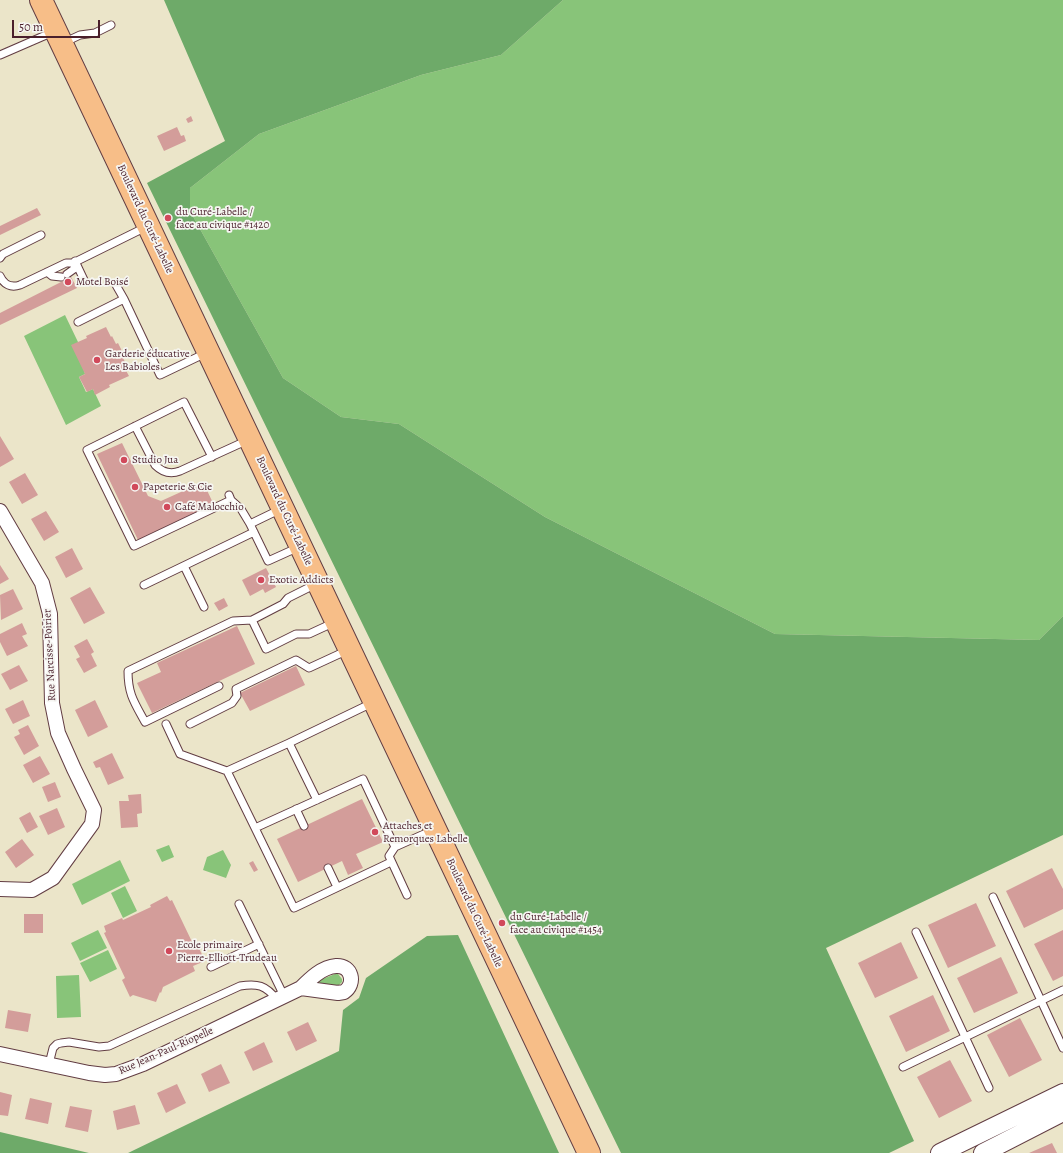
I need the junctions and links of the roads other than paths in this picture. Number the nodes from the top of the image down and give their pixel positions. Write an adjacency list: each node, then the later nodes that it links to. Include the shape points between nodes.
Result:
1 (41, 0): 3 (main road, Boulevard du Curé-Labelle)
2 (111, 25): 3 (lane, via 95,32)
3 (58, 37): 4 (lane); 5 (main road, Boulevard du Curé-Labelle)
4 (0, 55)
5 (148, 226): 8 (lane); 15 (main road, Boulevard du Curé-Labelle)
6 (41, 235): 7 (lane, via 3,254)
7 (0, 258)
8 (76, 261): 9 (lane); 9 (lane, via 74,269 64,275 52,276); 11 (lane)
9 (47, 272): 10 (lane, via 15,286 6,284)
10 (0, 276)
11 (84, 280)
12 (116, 285): 13 (lane)
13 (124, 299): 14 (lane); 15 (lane, via 160,375)
14 (78, 322)
15 (208, 352): 17 (main road, Boulevard du Curé-Labelle)
16 (135, 426): 18 (lane, via 153,461 163,471 176,472); 18 (lane, via 184,402); 21 (lane, via 87,450 134,546 230,498 241,509)
17 (250, 439): 18 (lane); 19 (main road, Boulevard du Curé-Labelle)
18 (212, 458)
19 (282, 508): 21 (lane); 23 (main road, Boulevard du Curé-Labelle)
20 (0, 511): 46 (street, Rue Narcisse-Poirier, via 42,583 50,614 52,703 58,733 94,810 92,824 53,878 32,890)
21 (250, 524): 22 (lane)
22 (254, 532): 23 (lane, via 268,561); 24 (lane)
23 (301, 546): 25 (main road, Boulevard du Curé-Labelle)
24 (184, 566): 26 (lane); 27 (lane)
25 (318, 583): 28 (lane); 29 (main road, Boulevard du Curé-Labelle)
26 (144, 585)
27 (204, 607)
28 (252, 620): 29 (lane, via 266,649 296,634 309,634); 31 (lane, via 232,621 128,671 131,697 145,722)
29 (336, 621): 30 (main road, Boulevard du Curé-Labelle)
30 (350, 650): 32 (main road, Boulevard du Curé-Labelle); 34 (lane, via 309,668 296,660 236,689 237,696 232,703)
31 (219, 686)
32 (374, 702): 35 (lane); 41 (main road, Boulevard du Curé-Labelle)
33 (166, 724): 36 (lane, via 180,754)
34 (190, 724)
35 (289, 743): 36 (lane); 37 (lane)
36 (228, 772): 40 (lane)
37 (317, 800): 38 (lane); 42 (lane, via 363,779)
38 (296, 809): 39 (lane); 40 (lane)
39 (304, 826)
40 (255, 828): 45 (lane, via 294,908)
41 (435, 829): 42 (lane); 65 (main road, Boulevard du Curé-Labelle)
42 (395, 847): 43 (lane, via 389,856)
43 (391, 862): 45 (lane); 47 (lane)
44 (328, 868): 45 (lane)
45 (337, 887)
46 (0, 889)
47 (407, 895)
48 (992, 897): 56 (lane)
49 (240, 904): 51 (lane)
50 (916, 932): 57 (lane)
51 (259, 944): 52 (lane); 55 (lane)
52 (211, 967)
53 (301, 988): 55 (street, Rue Jean-Paul-Riopelle)
54 (1063, 990): 56 (lane)
55 (280, 998): 60 (street, Rue Jean-Paul-Riopelle, via 143,1064 116,1074 100,1074); 60 (lane, via 257,985 240,986 109,1046 92,1047 65,1042 57,1044 53,1048)
56 (1041, 1001): 57 (lane); 58 (lane)
57 (966, 1037): 61 (lane); 62 (lane)
58 (1063, 1048)
59 (0, 1054): 60 (street, Rue Jean-Paul-Riopelle)
60 (49, 1064)
61 (903, 1067)
62 (989, 1088)
63 (1063, 1093): 66 (street)
64 (1063, 1112): 67 (street)
65 (589, 1153)
66 (940, 1153)
67 (983, 1153)

